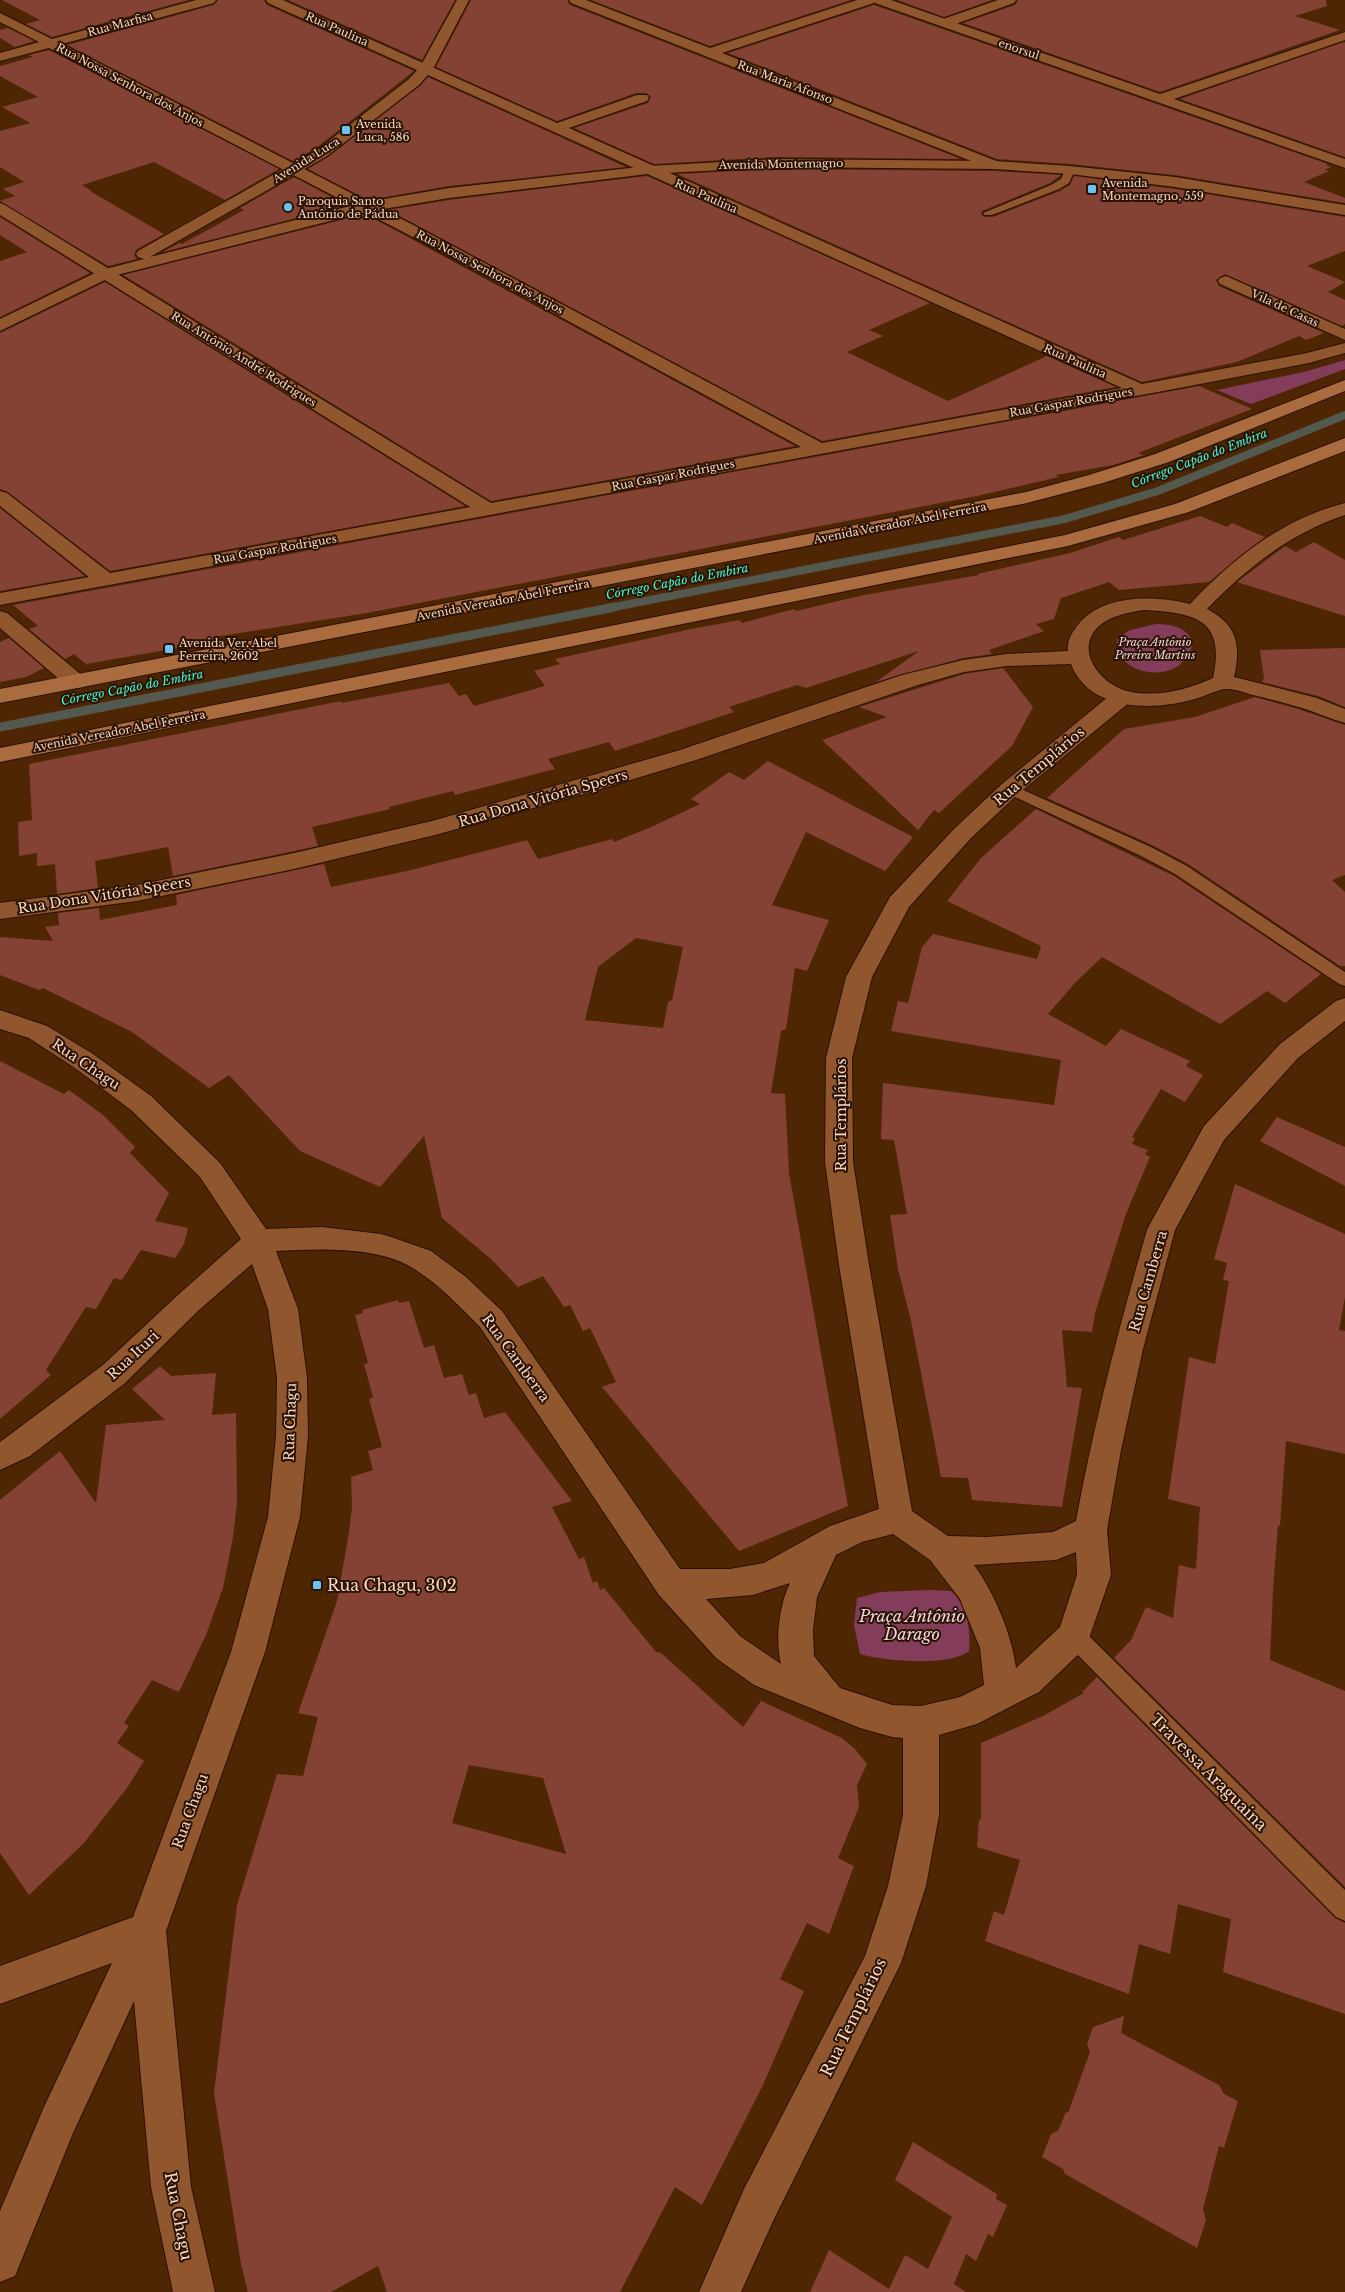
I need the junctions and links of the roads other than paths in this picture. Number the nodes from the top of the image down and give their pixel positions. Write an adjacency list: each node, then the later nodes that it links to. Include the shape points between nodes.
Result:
1 (210, 0): 13 (street, Rua Marfisa)
2 (272, 0): 16 (street, Rua Paulina)
3 (463, 0): 16 (street, Avenida Luca)
4 (576, 0): 14 (street, Rua Maria Afonso)
5 (870, 0): 14 (street)
6 (879, 0): 11 (street, enorsul)
7 (966, 0): 9 (street)
8 (1010, 0): 9 (street)
9 (988, 8): 11 (street)
10 (3, 20): 13 (street, Rua Nossa Senhora dos Anjos)
11 (945, 23): 18 (street, enorsul)
12 (1345, 36): 18 (street)
13 (51, 43): 15 (street, Rua Marfisa); 22 (street, Rua Nossa Senhora dos Anjos)
14 (709, 53): 21 (street, Rua Maria Afonso)
15 (0, 57)
16 (426, 69): 19 (street, Rua Paulina); 22 (street, Avenida Luca, via 414,82 322,153)
17 (642, 98): 19 (street)
18 (1160, 99): 20 (street, enorsul)
19 (555, 128): 23 (street, Rua Paulina)
20 (1345, 164)
21 (994, 165): 23 (street, Avenida Montemagno, via 777,163); 24 (street, Avenida Montemagno)
22 (292, 170): 25 (street, Rua Nossa Senhora dos Anjos); 29 (street, Avenida Luca)
23 (648, 170): 25 (street, Avenida Montemagno, via 449,193); 37 (street, Rua Paulina)
24 (1070, 170): 27 (street, Avenida Montemagno, via 1175,182); 28 (lane, via 1065,181 1055,187)
25 (366, 207): 30 (street, Avenida Montemagno); 39 (street, Rua Nossa Senhora dos Anjos)
26 (0, 208): 31 (street, Rua Antônio André Rodrigues)
27 (1345, 210)
28 (988, 213)
29 (171, 238): 30 (street, Avenida Montemagno); 31 (street, Avenida Luca)
30 (221, 244): 31 (street, Avenida Montemagno)
31 (107, 273): 33 (street, Avenida Montemagno); 42 (street, Rua Antônio André Rodrigues)
32 (1226, 281): 34 (street, Vila de Casas)
33 (0, 326)
34 (1345, 336)
35 (1345, 348): 37 (street, Rua Gaspar Rodrigues, via 1309,358)
36 (1345, 385): 49 (main road, Avenida Vereador Abel Ferreira, via 1162,458 1027,497)
37 (1140, 390): 39 (street, Rua Gaspar Rodrigues)
38 (1345, 444): 53 (main road, Avenida Vereador Abel Ferreira, via 1182,508 1068,540)
39 (817, 448): 42 (street, Rua Gaspar Rodrigues)
40 (0, 497): 43 (street)
41 (1345, 509): 45 (street, via 1295,528 1256,552)
42 (488, 510): 43 (street, Rua Gaspar Rodrigues)
43 (106, 580): 44 (street, Rua Gaspar Rodrigues)
44 (0, 599)
45 (1196, 610): 47 (street, via 1144,604 1105,614 1090,623 1080,639); 48 (street, via 1223,631 1229,648)
46 (0, 617): 49 (street)
47 (1077, 657): 51 (street, via 1083,671 1094,682); 55 (street, Rua Dona Vitória Speers, via 1007,660 963,666 910,680 650,767 434,828 137,893)
48 (1223, 681): 51 (street, via 1207,690 1181,697 1152,700); 52 (street, via 1309,703)
49 (76, 682): 50 (main road, Avenida Vereador Abel Ferreira)
50 (0, 696)
51 (1122, 697): 54 (street, Rua Templários)
52 (1345, 716)
53 (0, 754)
54 (1010, 789): 56 (lane, via 1181,870); 61 (street, Rua Templários, via 962,833 899,903 859,977 839,1058 839,1162)
55 (0, 911)
56 (1345, 980)
57 (1345, 1007): 62 (street, Rua Camberra, via 1289,1051 1214,1133 1161,1230 1126,1358 1105,1450)
58 (0, 1019): 59 (street, Rua Chagu, via 38,1032 141,1103 210,1170)
59 (258, 1241): 60 (street, Rua Ituri, via 114,1374 19,1447); 65 (street, Rua Camberra, via 322,1238 381,1245 421,1259 456,1285 491,1319); 71 (street, Rua Chagu, via 283,1309 292,1378 292,1436 284,1517 248,1652)
60 (0, 1457)
61 (897, 1519): 63 (street, via 863,1526); 64 (street)
62 (1092, 1530): 64 (street, via 1056,1546 987,1551); 66 (street, Rua Camberra, via 1094,1575)
63 (824, 1545): 65 (street, via 788,1569 764,1578 733,1583); 68 (street, Rua Camberra, via 800,1597 797,1662)
64 (942, 1550): 67 (street, via 973,1590 997,1648)
65 (671, 1584): 68 (street, Rua Camberra, via 728,1647 766,1674)
66 (1074, 1636): 67 (street, Rua Camberra, via 1026,1681); 70 (lane, Travessa Araguaina)
67 (1002, 1692): 69 (street, Rua Camberra, via 966,1712)
68 (830, 1700): 69 (street, Rua Camberra, via 892,1721)
69 (921, 1723): 75 (street, Rua Templários, via 921,1815 907,1886 882,1963 764,2196)
70 (1345, 1908)
71 (147, 1932): 72 (street); 73 (street, Rua Chagu, via 58,2121); 74 (street, Rua Chagu, via 171,2187)
72 (0, 1985)
73 (0, 2261)
74 (194, 2292)
75 (720, 2292)

